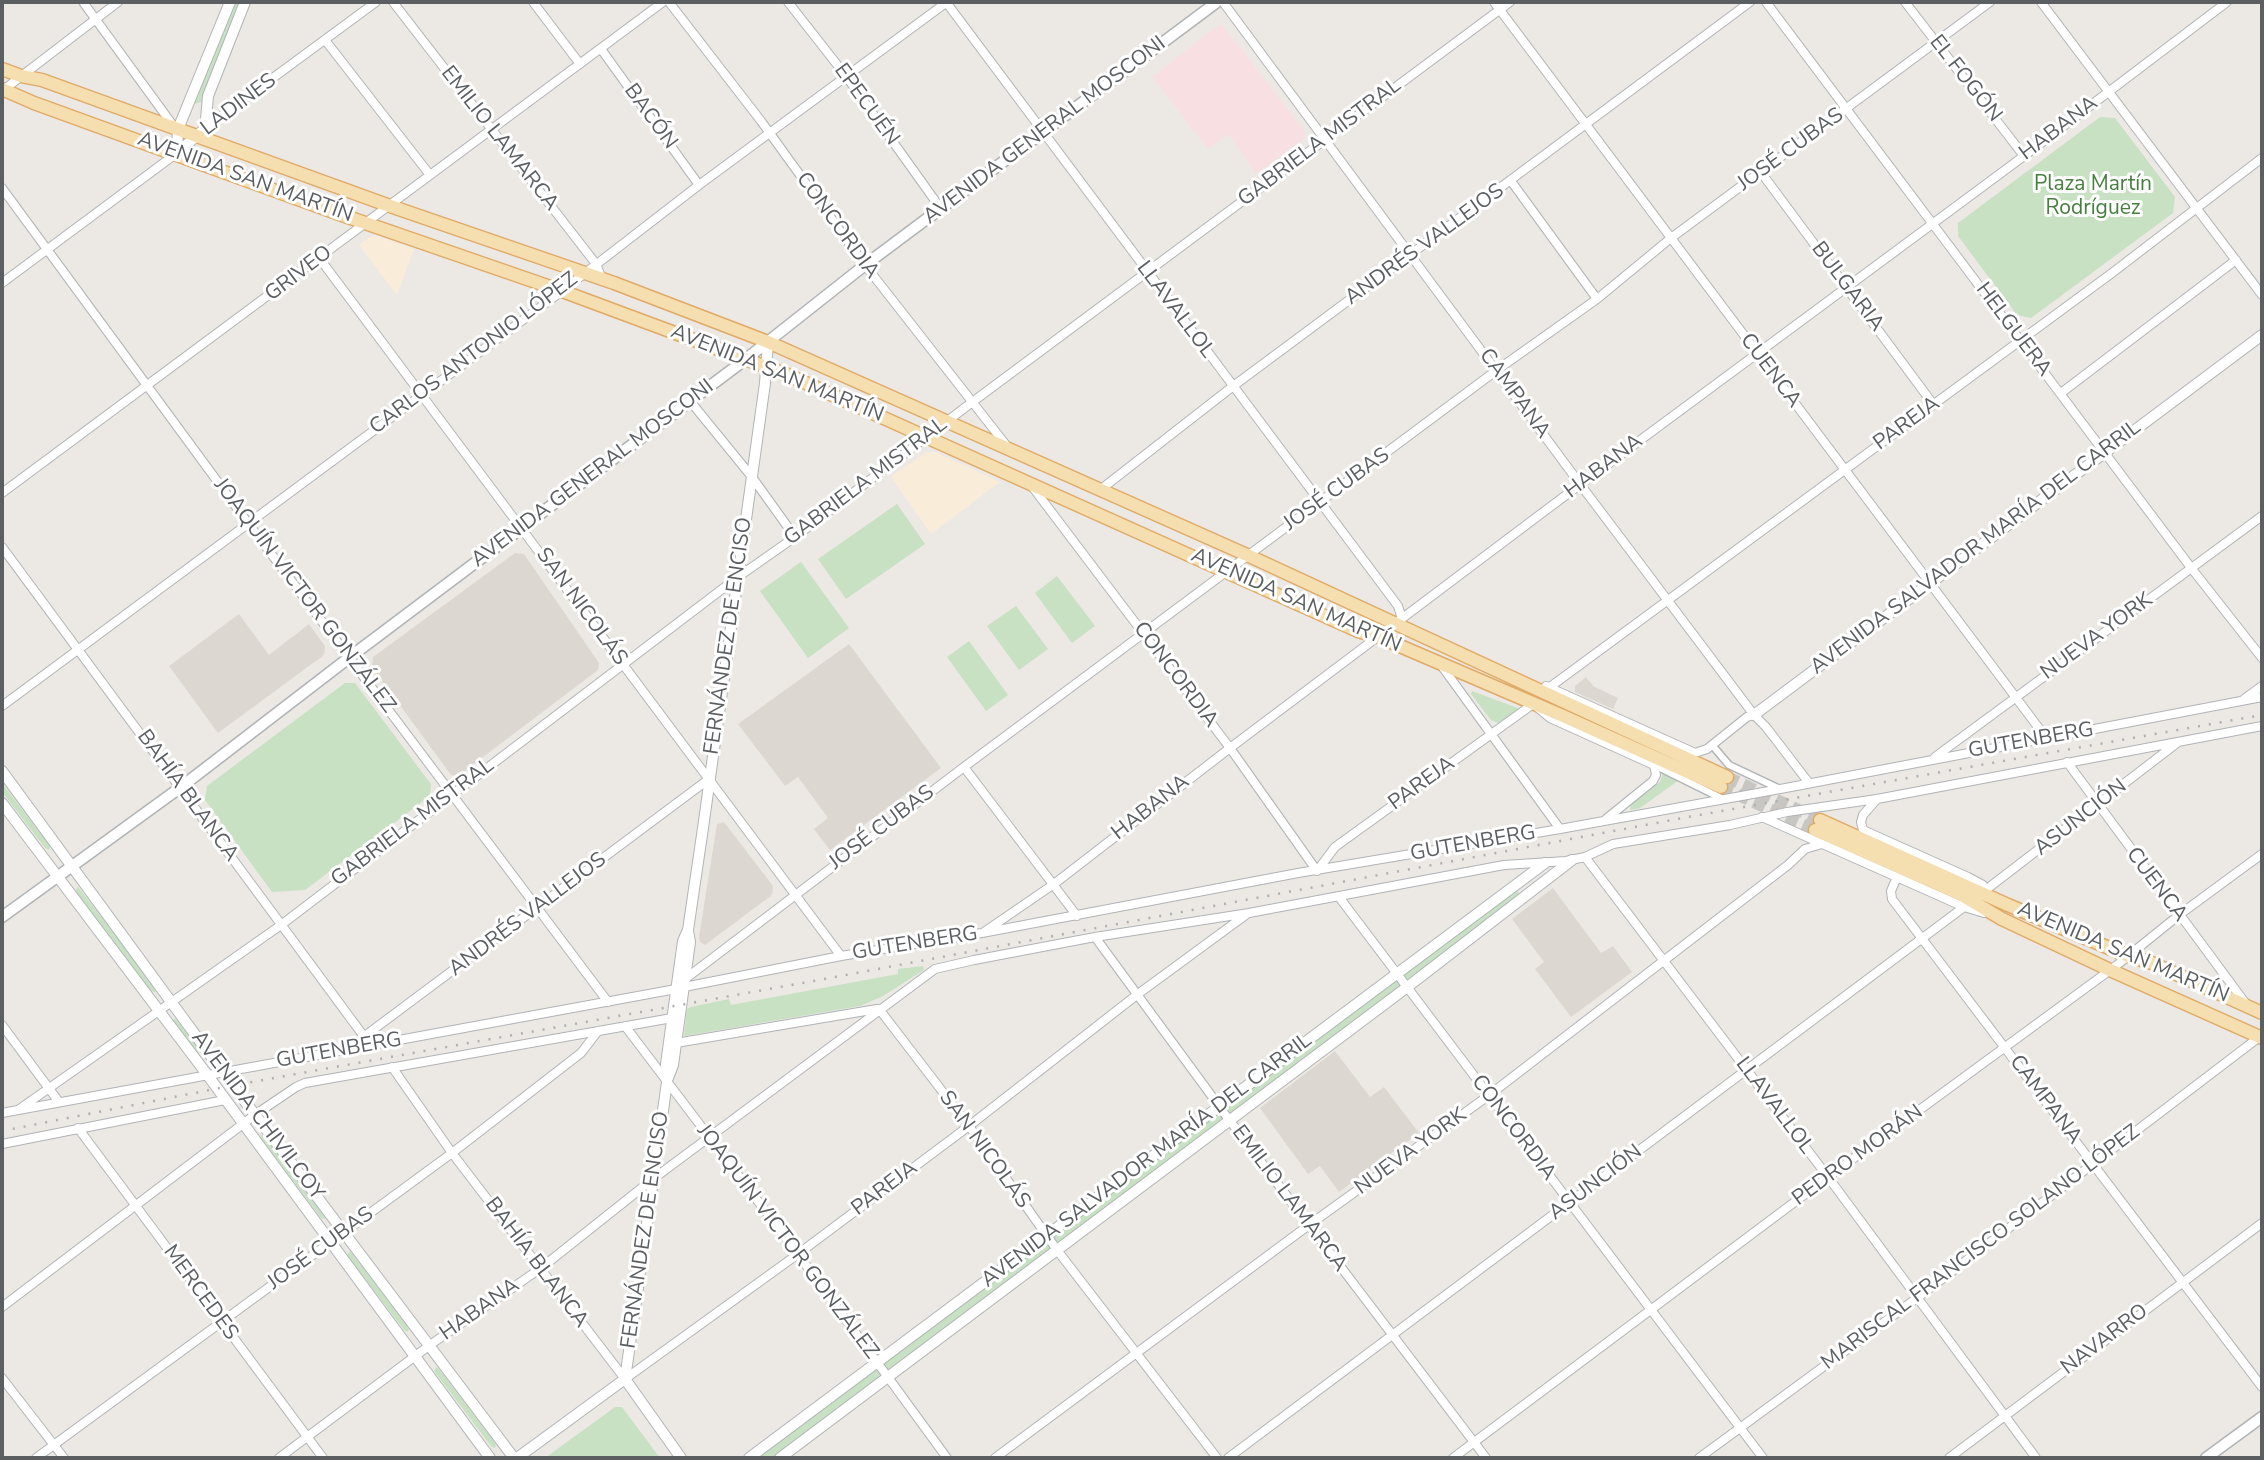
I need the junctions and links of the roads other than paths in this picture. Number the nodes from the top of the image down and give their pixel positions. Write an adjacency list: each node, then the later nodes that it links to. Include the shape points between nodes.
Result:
1 (83, 2): 22 (street)
2 (118, 2): 22 (street)
3 (230, 2): 35 (street)
4 (245, 2): 33 (street, via 208,96)
5 (376, 2): 23 (street, LADINES)
6 (393, 2): 36 (street, EMILIO LAMARCA)
7 (533, 2): 26 (street)
8 (663, 2): 25 (street, GRIVEO)
9 (668, 2): 37 (street, CONCORDIA)
10 (788, 2): 29 (street, EPECUÉN)
11 (946, 2): 29 (street, CARLOS ANTONIO LÓPEZ); 38 (street, LLAVALLOL)
12 (1217, 2): 38 (main road, AVENIDA GENERAL MOSCONI)
13 (1223, 2): 40 (street, CAMPANA)
14 (1510, 2): 21 (street, GABRIELA MISTRAL)
15 (1750, 2): 34 (street, ANDRÉS VALLEJOS)
16 (1766, 2): 32 (street, HELGUERA)
17 (1905, 2): 24 (street, EL FOGÓN)
18 (1990, 2): 24 (street, JOSÉ CUBAS)
19 (2041, 2): 31 (street)
20 (2227, 2): 31 (street, HABANA)
21 (1497, 6): 34 (street, CUENCA); 40 (street, GABRIELA MISTRAL)
22 (95, 18): 28 (street); 35 (street)
23 (325, 40): 33 (street, LADINES); 45 (street)
24 (1936, 42): 32 (street, JOSÉ CUBAS); 42 (street, EL FOGÓN)
25 (601, 49): 26 (street, GRIVEO); 47 (street, BACÓN)
26 (580, 64): 36 (street, GRIVEO)
27 (2, 69): 28 (main road, AVENIDA SAN MARTÍN)
28 (21, 76): 30 (street); 35 (main road, AVENIDA SAN MARTÍN)
29 (846, 76): 37 (street, CARLOS ANTONIO LÓPEZ); 51 (street, EPECUÉN)
30 (3, 90): 41 (main road, AVENIDA SAN MARTÍN)
31 (2109, 91): 42 (street, HABANA); 50 (street)
32 (1847, 108): 44 (street, JOSÉ CUBAS); 53 (street, HELGUERA)
33 (209, 125): 39 (street, LADINES)
34 (1585, 125): 46 (street, ANDRÉS VALLEJOS); 54 (street, CUENCA)
35 (178, 129): 39 (main road, AVENIDA SAN MARTÍN); 41 (street)
36 (491, 130): 45 (street, GRIVEO); 59 (street, EMILIO LAMARCA)
37 (769, 133): 47 (street, CARLOS ANTONIO LÓPEZ); 60 (street, CONCORDIA)
38 (1044, 133): 51 (main road, AVENIDA GENERAL MOSCONI); 62 (street, LLAVALLOL)
39 (197, 136): 41 (street, LADINES); 49 (main road, AVENIDA SAN MARTÍN)
40 (1325, 139): 56 (street, CAMPANA); 62 (street, GABRIELA MISTRAL)
41 (177, 153): 52 (main road, AVENIDA SAN MARTÍN); 55 (street, LADINES)
42 (2024, 156): 53 (street, HABANA)
43 (2262, 158): 50 (street, PAREJA)
44 (1760, 171): 54 (street, JOSÉ CUBAS); 65 (street, BULGARIA)
45 (430, 175): 49 (street, GRIVEO)
46 (1511, 181): 56 (street, ANDRÉS VALLEJOS); 68 (street)
47 (699, 185): 59 (street, CARLOS ANTONIO LÓPEZ)
48 (2, 188): 55 (street, JOAQUÍN VICTOR GONZÁLEZ)
49 (390, 206): 52 (street, GRIVEO); 61 (main road, AVENIDA SAN MARTÍN)
50 (2197, 208): 58 (street); 70 (street, PAREJA)
51 (942, 209): 60 (main road, AVENIDA GENERAL MOSCONI)
52 (367, 223): 57 (street, GRIVEO); 66 (main road, AVENIDA SAN MARTÍN)
53 (1933, 224): 65 (street, HABANA); 70 (street, HELGUERA)
54 (1671, 238): 68 (street, JOSÉ CUBAS); 72 (street, CUENCA)
55 (45, 250): 64 (street, LADINES); 76 (street, JOAQUÍN VICTOR GONZÁLEZ)
56 (1411, 254): 75 (street, CAMPANA); 77 (street, ANDRÉS VALLEJOS)
57 (320, 259): 76 (street, GRIVEO); 78 (street, SAN NICOLÁS)
58 (2236, 260): 67 (street); 79 (street)
59 (596, 264): 61 (street, CARLOS ANTONIO LÓPEZ); 63 (street, EMILIO LAMARCA)
60 (865, 265): 71 (main road, AVENIDA GENERAL MOSCONI); 81 (street, CONCORDIA)
61 (585, 272): 63 (main road, AVENIDA SAN MARTÍN); 66 (street, CARLOS ANTONIO LÓPEZ)
62 (1147, 273): 77 (street, LLAVALLOL); 81 (street, GABRIELA MISTRAL)
63 (602, 279): 71 (main road, AVENIDA SAN MARTÍN)
64 (2, 283)
65 (1848, 287): 72 (street, HABANA); 82 (street, BULGARIA)
66 (562, 291): 73 (main road, AVENIDA SAN MARTÍN); 78 (street, CARLOS ANTONIO LÓPEZ)
67 (2262, 296)
68 (1597, 299): 75 (street, JOSÉ CUBAS)
69 (2262, 335): 86 (street, AVENIDA SALVADOR MARÍA DEL CARRIL)
70 (2021, 340): 79 (street, HELGUERA); 82 (street, PAREJA)
71 (768, 342): 73 (main road, AVENIDA GENERAL MOSCONI); 74 (street, FERNÁNDEZ DE ENCISO); 83 (main road, AVENIDA SAN MARTÍN)
72 (1757, 354): 87 (street, CUENCA); 90 (street, HABANA)
73 (746, 359): 74 (main road, AVENIDA SAN MARTÍN); 80 (main road, AVENIDA GENERAL MOSCONI)
74 (766, 366): 84 (main road, AVENIDA SAN MARTÍN); 88 (street, FERNÁNDEZ DE ENCISO)
75 (1497, 370): 90 (street, CAMPANA); 93 (street, JOSÉ CUBAS)
76 (146, 386): 92 (street, GRIVEO); 95 (street, JOAQUÍN VICTOR GONZÁLEZ)
77 (1232, 387): 91 (street, ANDRÉS VALLEJOS); 93 (street, LLAVALLOL)
78 (421, 393): 95 (street, CARLOS ANTONIO LÓPEZ); 96 (street, SAN NICOLÁS)
79 (2061, 393): 86 (street, HELGUERA)
80 (690, 401): 88 (street); 96 (main road, AVENIDA GENERAL MOSCONI)
81 (971, 403): 83 (street, GABRIELA MISTRAL); 85 (street, CONCORDIA)
82 (1933, 404): 87 (street, PAREJA)
83 (946, 422): 84 (street, GABRIELA MISTRAL); 85 (main road, AVENIDA SAN MARTÍN)
84 (927, 437): 89 (main road, AVENIDA SAN MARTÍN); 97 (street, GABRIELA MISTRAL)
85 (1008, 448): 91 (main road, AVENIDA SAN MARTÍN)
86 (2105, 451): 100 (street, HELGUERA); 103 (street, AVENIDA SALVADOR MARÍA DEL CARRIL)
87 (1844, 469): 103 (street, CUENCA); 104 (street, PAREJA)
88 (752, 477): 97 (street); 102 (street, FERNÁNDEZ DE ENCISO)
89 (1029, 483): 101 (main road, AVENIDA SAN MARTÍN); 106 (street, CONCORDIA)
90 (1580, 484): 104 (street, CAMPANA); 105 (street, HABANA)
91 (1100, 490): 99 (main road, AVENIDA SAN MARTÍN)
92 (2, 493)
93 (1320, 503): 99 (street, JOSÉ CUBAS); 105 (street, LLAVALLOL, via 1398,606)
94 (2262, 516): 100 (street, NUEVA YORK)
95 (248, 523): 108 (street, CARLOS ANTONIO LÓPEZ); 109 (street, JOAQUÍN VICTOR GONZÁLEZ)
96 (522, 527): 109 (main road, AVENIDA GENERAL MOSCONI); 111 (street, SAN NICOLÁS)
97 (795, 537): 102 (street, GABRIELA MISTRAL)
98 (2, 547): 108 (street, BAHÍA BLANCA)
99 (1248, 555): 101 (street, JOSÉ CUBAS); 105 (main road, AVENIDA SAN MARTÍN)
100 (2192, 569): 110 (street, HELGUERA); 116 (street, NUEVA YORK)
101 (1227, 572): 106 (street, JOSÉ CUBAS); 107 (main road, AVENIDA SAN MARTÍN)
102 (738, 577): 111 (street, GABRIELA MISTRAL); 134 (street, FERNÁNDEZ DE ENCISO)
103 (1929, 582): 116 (street, CUENCA); 121 (street, AVENIDA SALVADOR MARÍA DEL CARRIL)
104 (1668, 600): 115 (street, PAREJA); 121 (street, CAMPANA)
105 (1398, 622): 107 (street, HABANA); 113 (main road, AVENIDA SAN MARTÍN)
106 (1144, 634): 127 (street, CONCORDIA); 132 (street, JOSÉ CUBAS)
107 (1379, 637): 112 (main road, AVENIDA SAN MARTÍN); 127 (street, HABANA)
108 (78, 649): 120 (street, CARLOS ANTONIO LÓPEZ); 136 (street, BAHÍA BLANCA)
109 (349, 656): 136 (main road, AVENIDA GENERAL MOSCONI); 139 (street, JOAQUÍN VICTOR GONZÁLEZ)
110 (2262, 657)
111 (622, 664): 134 (street, SAN NICOLÁS); 139 (street, GABRIELA MISTRAL)
112 (1441, 664): 119 (main road, AVENIDA SAN MARTÍN); 123 (street)
113 (1511, 678): 115 (street, AVENIDA SAN MARTÍN); 137 (main road, AVENIDA SAN MARTÍN)
114 (2262, 686): 118 (street)
115 (1550, 687): 128 (street, AVENIDA SAN MARTÍN)
116 (2015, 697): 124 (street, CUENCA); 129 (street, NUEVA YORK)
117 (2262, 697): 118 (street, GUTENBERG)
118 (2242, 701): 124 (street, GUTENBERG)
119 (1533, 704): 123 (street, PAREJA); 131 (street, AVENIDA SAN MARTÍN, via 1550,718); 137 (main road, AVENIDA SAN MARTÍN)
120 (2, 706)
121 (1754, 715): 126 (street, AVENIDA SALVADOR MARÍA DEL CARRIL); 135 (street, CAMPANA)
122 (2262, 726): 125 (street, GUTENBERG)
123 (1491, 733): 145 (street); 152 (street, PAREJA, via 1335,847)
124 (2047, 739): 129 (street, GUTENBERG)
125 (2179, 742): 130 (street, GUTENBERG); 142 (street, ASUNCIÓN)
126 (1712, 745): 128 (street, AVENIDA SALVADOR MARÍA DEL CARRIL, via 1702,752); 138 (street, via 1729,765)
127 (1230, 748): 152 (street, CONCORDIA); 155 (street, HABANA)
128 (1688, 751)
129 (1932, 759): 135 (street, GUTENBERG)
130 (2067, 762): 140 (street, GUTENBERG); 142 (street, CUENCA)
131 (1654, 765): 137 (street, AVENIDA SAN MARTÍN); 144 (street, via 1653,781)
132 (964, 767): 155 (street); 157 (street, JOSÉ CUBAS)
133 (2, 771): 151 (street, AVENIDA CHIVILCOY)
134 (709, 779): 157 (street, SAN NICOLÁS); 160 (street, ANDRÉS VALLEJOS); 176 (street, FERNÁNDEZ DE ENCISO)
135 (1809, 783): 138 (street, GUTENBERG)
136 (181, 786): 151 (main road, AVENIDA GENERAL MOSCONI); 166 (street, BAHÍA BLANCA)
137 (1724, 788): 138 (street, GUTENBERG); 144 (street, GUTENBERG)
138 (1780, 789)
139 (453, 793): 160 (street, JOAQUÍN VICTOR GONZÁLEZ); 166 (street, GABRIELA MISTRAL)
140 (1877, 799): 143 (street, GUTENBERG); 156 (street, AVENIDA SAN MARTÍN, via 1863,815 1863,830 1968,877 1983,885)
141 (2, 803): 153 (street, AVENIDA CHIVILCOY)
142 (2097, 807): 156 (street, ASUNCIÓN); 162 (street, CUENCA)
143 (1762, 817): 146 (street, AVENIDA SAN MARTÍN); 148 (street, GUTENBERG, via 1613,844)
144 (1604, 821): 145 (street, GUTENBERG)
145 (1560, 830): 152 (street, GUTENBERG)
146 (1822, 844): 154 (street, AVENIDA SAN MARTÍN); 172 (street, NUEVA YORK, via 1805,849)
147 (2262, 854): 162 (street, PEDRO MORÁN)
148 (1585, 857): 149 (street, GUTENBERG); 172 (street, LLAVALLOL)
149 (1572, 860): 150 (street, GUTENBERG); 177 (street, AVENIDA SALVADOR MARÍA DEL CARRIL)
150 (1545, 863): 158 (street, GUTENBERG, via 1504,865); 174 (street, AVENIDA SALVADOR MARÍA DEL CARRIL)
151 (72, 866): 153 (main road, AVENIDA GENERAL MOSCONI); 180 (street, AVENIDA CHIVILCOY)
152 (1317, 871): 163 (street, GUTENBERG)
153 (58, 876): 164 (main road, AVENIDA GENERAL MOSCONI); 183 (street, AVENIDA CHIVILCOY)
154 (1897, 877): 159 (street, AVENIDA SAN MARTÍN); 169 (street, CAMPANA, via 1892,899)
155 (1054, 884): 163 (street); 167 (street, HABANA)
156 (1983, 892): 165 (main road, AVENIDA SAN MARTÍN, via 1818,825); 171 (main road, AVENIDA SAN MARTÍN)
157 (794, 894): 170 (street, SAN NICOLÁS); 176 (street, JOSÉ CUBAS)
158 (1339, 897): 161 (street, GUTENBERG); 174 (street, CONCORDIA)
159 (1964, 907): 165 (street, AVENIDA SAN MARTÍN); 169 (street, ASUNCIÓN)
160 (537, 908): 179 (street, JOAQUÍN VICTOR GONZÁLEZ); 189 (street, ANDRÉS VALLEJOS)
161 (1249, 913): 168 (street, GUTENBERG); 178 (street, PAREJA)
162 (2179, 915): 171 (street, PEDRO MORÁN); 181 (street, CUENCA)
163 (1077, 916): 167 (street, GUTENBERG)
164 (2, 917)
165 (2002, 919): 173 (main road, AVENIDA SAN MARTÍN)
166 (281, 925): 180 (street, GABRIELA MISTRAL); 189 (street, BAHÍA BLANCA)
167 (982, 933): 170 (street, GUTENBERG)
168 (1095, 937): 175 (street, GUTENBERG, via 953,964); 178 (street, EMILIO LAMARCA)
169 (1923, 937): 193 (street, CAMPANA); 196 (street, ASUNCIÓN)
170 (841, 956): 176 (street, GUTENBERG)
171 (2128, 956): 173 (street, PEDRO MORÁN); 181 (main road, AVENIDA SAN MARTÍN)
172 (1663, 960): 196 (street, LLAVALLOL); 201 (street, NUEVA YORK)
173 (2110, 970): 190 (main road, AVENIDA SAN MARTÍN); 193 (street, PEDRO MORÁN)
174 (1397, 974): 177 (street, CONCORDIA); 204 (street, AVENIDA SALVADOR MARÍA DEL CARRIL)
175 (915, 984): 182 (street, HABANA)
176 (682, 985): 179 (street, GUTENBERG); 185 (street, FERNÁNDEZ DE ENCISO); 191 (street, FERNÁNDEZ DE ENCISO)
177 (1406, 988): 201 (street, CONCORDIA); 208 (street, AVENIDA SALVADOR MARÍA DEL CARRIL)
178 (1138, 994): 204 (street, EMILIO LAMARCA); 210 (street, PAREJA)
179 (608, 1002): 192 (street, GUTENBERG)
180 (172, 1003): 183 (street, GABRIELA MISTRAL); 197 (street, AVENIDA CHIVILCOY)
181 (2248, 1006): 184 (main road, AVENIDA SAN MARTÍN)
182 (880, 1009): 191 (street); 210 (street, SAN NICOLÁS); 212 (street, HABANA)
183 (160, 1012): 198 (street, AVENIDA CHIVILCOY); 200 (street, GABRIELA MISTRAL)
184 (2262, 1013)
185 (672, 1018): 187 (street, GUTENBERG); 199 (street, FERNÁNDEZ DE ENCISO)
186 (2, 1026): 200 (street)
187 (625, 1026): 188 (street, GUTENBERG); 199 (street, JOAQUÍN VICTOR GONZÁLEZ)
188 (598, 1031): 195 (street, GUTENBERG); 214 (street, JOSÉ CUBAS, via 580,1054)
189 (365, 1037): 192 (street, BAHÍA BLANCA); 194 (street, ANDRÉS VALLEJOS)
190 (2261, 1037): 215 (street, MARISCAL FRANCISCO SOLANO LÓPEZ)
191 (676, 1043): 199 (street, FERNÁNDEZ DE ENCISO)
192 (372, 1046): 194 (street, GUTENBERG)
193 (2005, 1046): 215 (street, CAMPANA); 216 (street, PEDRO MORÁN)
194 (347, 1049): 197 (street, GUTENBERG)
195 (392, 1067): 207 (street, GUTENBERG, via 305,1083); 214 (street, BAHÍA BLANCA)
196 (1746, 1071): 216 (street, LLAVALLOL); 218 (street, ASUNCIÓN)
197 (225, 1072): 198 (street, GUTENBERG); 207 (street, AVENIDA CHIVILCOY)
198 (208, 1076): 202 (street, AVENIDA CHIVILCOY); 203 (street, GUTENBERG)
199 (667, 1082): 212 (street, JOAQUÍN VICTOR GONZÁLEZ); 217 (street, FERNÁNDEZ DE ENCISO)
200 (49, 1089): 203 (street); 205 (street, GABRIELA MISTRAL)
201 (1488, 1096): 218 (street, CONCORDIA); 221 (street, NUEVA YORK)
202 (225, 1100): 209 (street, AVENIDA CHIVILCOY); 211 (street)
203 (59, 1102): 205 (street, GUTENBERG)
204 (1220, 1107): 208 (street, EMILIO LAMARCA); 223 (street, AVENIDA SALVADOR MARÍA DEL CARRIL)
205 (18, 1110): 206 (street, GUTENBERG)
206 (2, 1113)
207 (256, 1114): 209 (street); 222 (street, AVENIDA CHIVILCOY)
208 (1230, 1121): 221 (street, EMILIO LAMARCA); 225 (street, AVENIDA SALVADOR MARÍA DEL CARRIL)
209 (243, 1124): 219 (street); 224 (street, AVENIDA CHIVILCOY)
210 (968, 1126): 223 (street, SAN NICOLÁS); 226 (street, PAREJA)
211 (78, 1128): 213 (street); 219 (street, MERCEDES)
212 (709, 1138): 217 (street, HABANA); 226 (street, JOAQUÍN VICTOR GONZÁLEZ)
213 (2, 1144)
214 (452, 1153): 222 (street, JOSÉ CUBAS); 227 (street, BAHÍA BLANCA)
215 (2094, 1164): 228 (street, CAMPANA); 229 (street, MARISCAL FRANCISCO SOLANO LÓPEZ)
216 (1828, 1177): 229 (street, LLAVALLOL); 231 (street, PEDRO MORÁN)
217 (653, 1179): 227 (street, HABANA); 240 (street, FERNÁNDEZ DE ENCISO)
218 (1570, 1202): 231 (street, CONCORDIA); 233 (street, ASUNCIÓN)
219 (136, 1205): 230 (street); 232 (street, MERCEDES)
220 (2262, 1223): 228 (street, NAVARRO)
221 (1310, 1225): 233 (street, EMILIO LAMARCA); 235 (street, NUEVA YORK)
222 (345, 1232): 224 (street, JOSÉ CUBAS); 234 (street, AVENIDA CHIVILCOY)
223 (1046, 1235): 225 (street, SAN NICOLÁS); 237 (street, AVENIDA SALVADOR MARÍA DEL CARRIL)
224 (331, 1242): 232 (street, JOSÉ CUBAS); 236 (street, AVENIDA CHIVILCOY)
225 (1057, 1250): 235 (street, SAN NICOLÁS); 238 (street, AVENIDA SALVADOR MARÍA DEL CARRIL)
226 (798, 1254): 237 (street, JOAQUÍN VICTOR GONZÁLEZ); 240 (street, PAREJA)
227 (541, 1268): 234 (street, HABANA); 240 (street, BAHÍA BLANCA)
228 (2182, 1283): 241 (street, CAMPANA); 242 (street, NAVARRO)
229 (1917, 1298): 242 (street, LLAVALLOL); 244 (street, MARISCAL FRANCISCO SOLANO LÓPEZ)
230 (2, 1307)
231 (1652, 1309): 244 (street, CONCORDIA); 246 (street, PEDRO MORÁN)
232 (221, 1323): 245 (street, MERCEDES); 247 (street, JOSÉ CUBAS)
233 (1394, 1336): 246 (street, EMILIO LAMARCA); 260 (street, ASUNCIÓN)
234 (430, 1345): 236 (street, HABANA); 253 (street, AVENIDA CHIVILCOY)
235 (1138, 1352): 258 (street, NUEVA YORK); 259 (street, SAN NICOLÁS)
236 (414, 1357): 245 (street, HABANA); 252 (street, AVENIDA CHIVILCOY)
237 (877, 1363): 238 (street, JOAQUÍN VICTOR GONZÁLEZ); 255 (street, AVENIDA SALVADOR MARÍA DEL CARRIL)
238 (887, 1376): 256 (street, AVENIDA SALVADOR MARÍA DEL CARRIL); 257 (street, JOAQUÍN VICTOR GONZÁLEZ)
239 (2, 1378): 247 (street)
240 (625, 1379): 253 (street, PAREJA); 254 (street, BAHÍA BLANCA)
241 (2262, 1387)
242 (2004, 1416): 265 (street, NAVARRO); 266 (street, LLAVALLOL)
243 (2262, 1417): 267 (main road)
244 (1740, 1428): 263 (street, MARISCAL FRANCISCO SOLANO LÓPEZ); 264 (street, CONCORDIA)
245 (307, 1437): 250 (street, HABANA); 251 (street, MERCEDES)
246 (1474, 1443): 261 (street, PEDRO MORÁN); 262 (street, EMILIO LAMARCA)
247 (54, 1445): 248 (street, JOSÉ CUBAS); 249 (street)
248 (36, 1458)
249 (64, 1458)
250 (279, 1458)
251 (323, 1458)
252 (490, 1458)
253 (516, 1458)
254 (681, 1458)
255 (749, 1458)
256 (780, 1458)
257 (947, 1458)
258 (995, 1458)
259 (1217, 1458)
260 (1228, 1458)
261 (1453, 1458)
262 (1486, 1458)
263 (1699, 1458)
264 (1763, 1458)
265 (1949, 1458)
266 (2036, 1458)
267 (2206, 1458)

